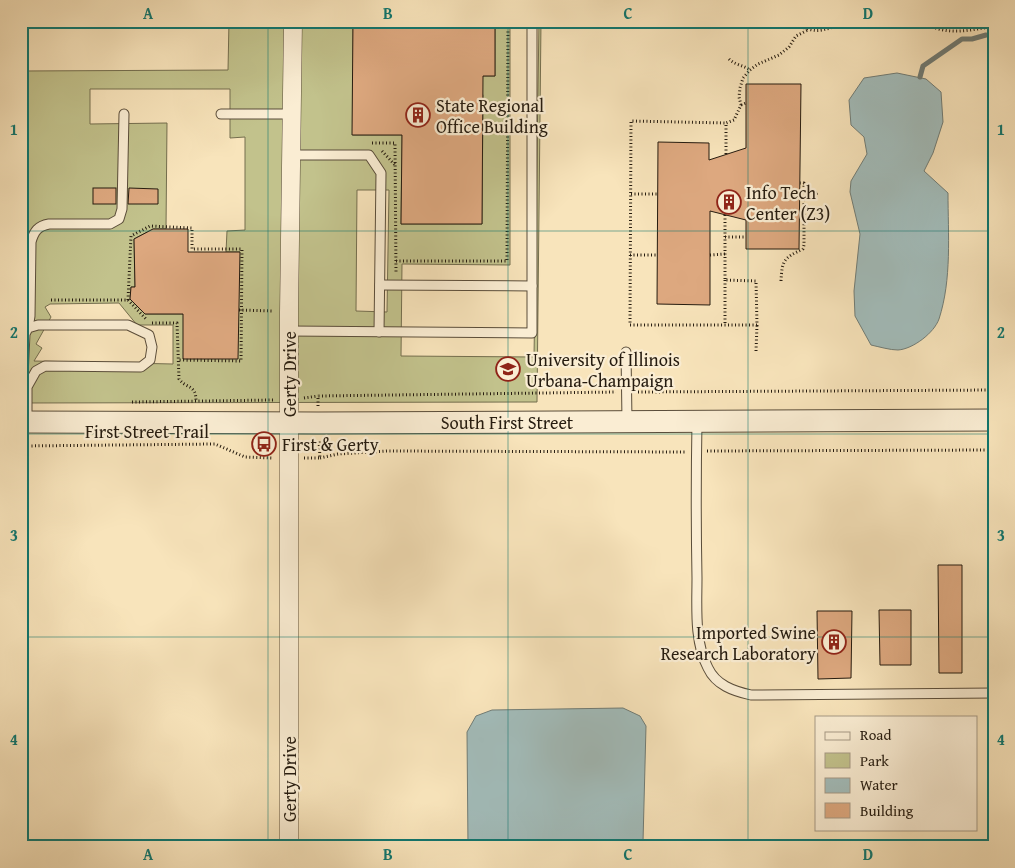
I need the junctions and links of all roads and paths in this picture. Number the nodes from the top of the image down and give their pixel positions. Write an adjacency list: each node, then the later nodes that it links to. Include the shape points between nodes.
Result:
1 (293, 21): 15 (street, Gerty Drive)
2 (508, 21): 31 (path, via 507,261)
3 (532, 21): 35 (lane)
4 (798, 21): 8 (path)
5 (993, 21): 7 (path)
6 (986, 22): 7 (path)
7 (992, 29): 8 (path, via 956,33 931,26)
8 (809, 30): 10 (path, via 796,36 789,48 779,55)
9 (729, 59): 10 (path)
10 (750, 70): 12 (path, via 740,88)
11 (746, 103): 12 (path)
12 (741, 105): 16 (path, via 734,120)
13 (124, 114): 41 (lane, via 122,209 119,219 110,224 49,224 34,232)
14 (221, 114): 15 (lane)
15 (292, 114): 18 (street, Gerty Drive)
16 (726, 123): 17 (path); 21 (path, via 631,121)
17 (726, 154)
18 (291, 155): 34 (lane, via 369,155 381,173); 38 (street, Gerty Drive)
19 (800, 182): 23 (path, via 804,183)
20 (819, 192): 23 (path)
21 (630, 194): 22 (path); 29 (path)
22 (658, 194)
23 (804, 200): 33 (path, via 803,249 784,261)
24 (725, 215): 25 (path)
25 (725, 238): 26 (path); 28 (path)
26 (746, 238)
27 (658, 254): 29 (path)
28 (725, 254): 30 (path); 32 (path)
29 (630, 255): 40 (path, via 630,325)
30 (710, 255)
31 (396, 261)
32 (725, 280): 39 (path, via 756,281); 40 (path)
33 (781, 281)
34 (380, 285): 35 (lane); 43 (lane)
35 (532, 286): 43 (lane, via 532,333)
36 (128, 300): 37 (path, via 131,236 150,226 192,228 192,249 242,249)
37 (240, 310): 38 (path); 46 (path, via 241,361)
38 (289, 312): 42 (street, Gerty Drive)
39 (757, 324): 40 (path); 44 (path)
40 (725, 325)
41 (28, 328): 47 (lane, via 23,377); 47 (lane, via 38,325 128,325 149,335 152,347 150,360 141,367 45,366 36,372)
42 (289, 331): 43 (lane); 52 (street, Gerty Drive)
43 (379, 332)
44 (756, 351)
45 (626, 352): 49 (lane)
46 (178, 360)
47 (27, 386): 51 (lane)
48 (994, 420): 50 (street, South First Street)
49 (627, 421): 50 (street, South First Street); 52 (street, South First Street)
50 (697, 421): 61 (lane, via 696,548 700,646 708,669 719,683 751,695)
51 (24, 422): 52 (street, South First Street)
52 (289, 423): 62 (street, Gerty Drive)
53 (21, 446): 58 (path, First Street Trail, via 216,444 245,457)
54 (320, 448): 60 (path)
55 (994, 450): 56 (path)
56 (708, 451)
57 (684, 452): 60 (path, via 387,451)
58 (270, 458)
59 (312, 458): 60 (path)
60 (320, 458)
61 (994, 693)
62 (289, 847)

